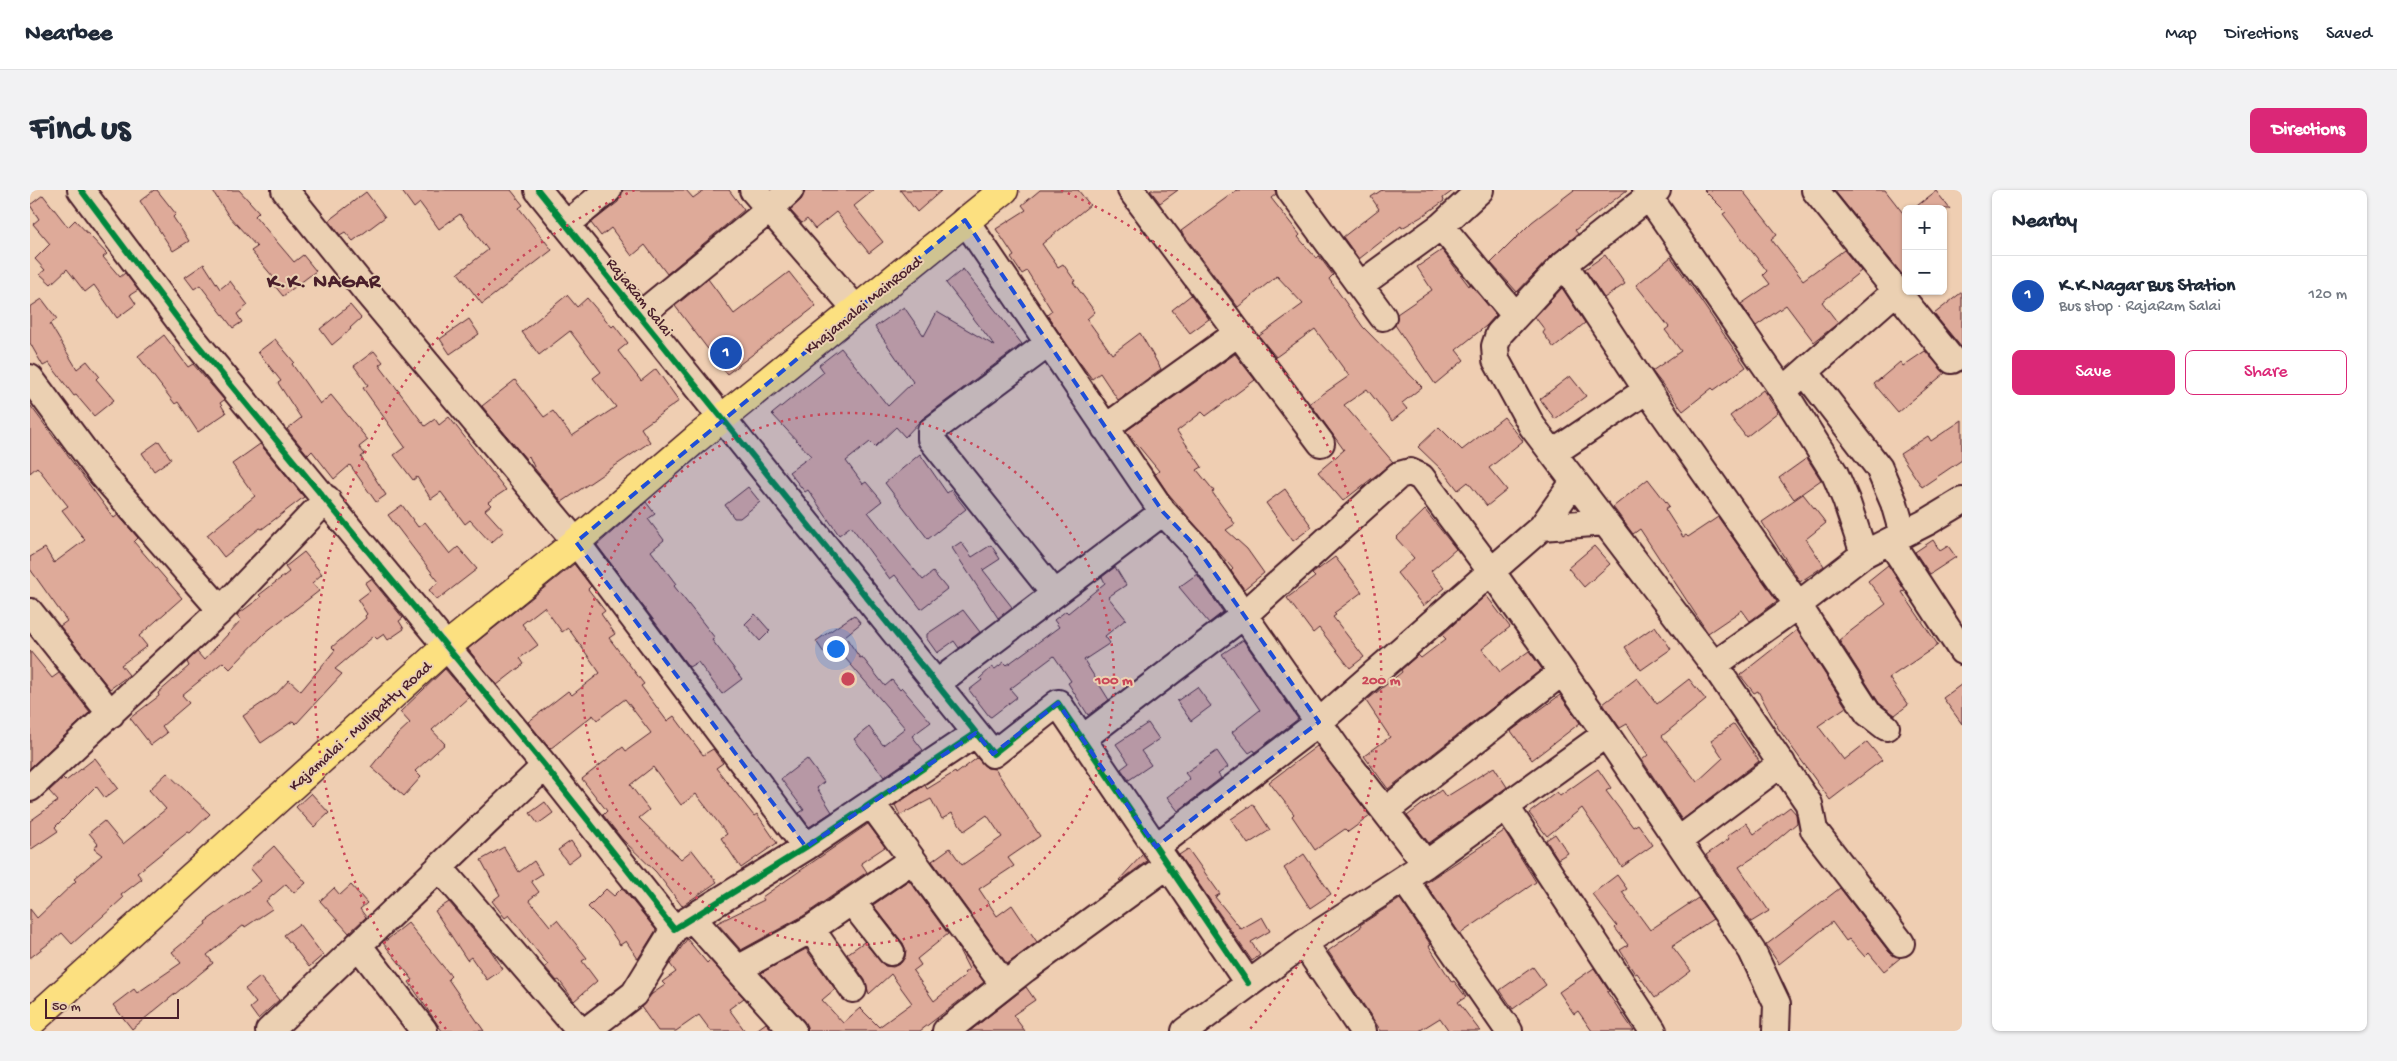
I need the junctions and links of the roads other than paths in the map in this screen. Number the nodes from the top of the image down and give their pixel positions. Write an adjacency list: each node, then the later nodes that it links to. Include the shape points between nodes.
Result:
1 (81, 190): 35 (street, via 194,339)
2 (285, 190): 41 (street)
3 (538, 190): 14 (street, RajaRam Salai)
4 (608, 190): 14 (street)
5 (790, 190): 12 (street)
6 (1004, 190): 13 (main road, Khajamalai MainRoad)
7 (1131, 190): 23 (street)
8 (1290, 190): 17 (street)
9 (1480, 190): 15 (street)
10 (1815, 190): 18 (street)
11 (1651, 192): 16 (street); 29 (street)
12 (761, 200): 19 (street); 21 (street)
13 (965, 220): 19 (main road, Khajamalai MainRoad); 24 (street)
14 (566, 225): 21 (street, RajaRam Salai)
15 (1441, 226): 17 (street); 20 (street)
16 (1564, 264): 20 (street); 28 (street)
17 (1360, 285): 22 (street)
18 (1896, 291): 25 (street); 26 (street)
19 (856, 310): 30 (main road, Khajamalai MainRoad)
20 (1515, 315): 33 (street, via 1499,334 1495,346 1496,360 1532,426)
21 (639, 316): 30 (street, RajaRam Salai)
22 (1384, 318)
23 (1238, 333): 31 (street); 32 (street)
24 (1047, 349): 31 (street); 44 (street, via 931,431 931,439)
25 (1952, 360)
26 (1805, 372): 29 (street); 40 (street, via 1879,468 1894,503)
27 (30, 378): 46 (street, via 100,472)
28 (1647, 390): 33 (street); 45 (street)
29 (1783, 392): 42 (street, via 1835,474)
30 (721, 419): 41 (main road, Kajamalai - Mullipatty Road); 53 (street, RajaRam Salai)
31 (1105, 428): 37 (street)
32 (1321, 443)
33 (1553, 453): 34 (street)
34 (1574, 482): 38 (street); 39 (street)
35 (327, 499): 46 (street); 49 (street)
36 (1962, 501): 40 (street)
37 (1163, 512): 44 (street); 48 (street, via 1197,548)
38 (1605, 522): 39 (street); 51 (street)
39 (1542, 527): 43 (street)
40 (1896, 538): 42 (street); 50 (street)
41 (576, 542): 49 (main road, Kajamalai - Mullipatty Road); 69 (street)
42 (1864, 554): 45 (street)
43 (1491, 571): 48 (street, via 1421,477 1410,472 1400,475); 52 (street); 55 (street)
44 (1054, 593): 53 (street)
45 (1798, 605): 51 (street); 56 (street, via 1868,713)
46 (221, 610): 54 (street)
47 (30, 612): 54 (street)
48 (1244, 615): 55 (street); 59 (street)
49 (446, 647): 63 (street); 86 (main road, Kajamalai - Mullipatty Road)
50 (1962, 651)
51 (1714, 666): 62 (street)
52 (1562, 672): 58 (street); 67 (street)
53 (936, 684): 57 (street, RajaRam Salai)
54 (111, 714): 64 (street)
55 (1319, 722): 67 (street); 70 (street)
56 (1886, 727)
57 (976, 733): 60 (street); 61 (street, RajaRam Salai)
58 (1606, 734): 66 (street); 68 (street)
59 (1082, 739): 61 (street, via 1058,703); 70 (street)
60 (952, 749): 61 (street); 65 (street)
61 (993, 754)
62 (1782, 763): 68 (street); 79 (street, via 1810,804 1814,830)
63 (545, 766): 73 (street); 76 (street)
64 (30, 788)
65 (871, 803): 69 (street); 71 (street)
66 (1506, 806): 72 (street); 96 (street)
67 (1386, 811): 72 (street)
68 (1678, 841): 97 (street, via 1752,950 1777,1004)
69 (806, 846): 76 (street)
70 (1162, 856): 83 (street); 84 (street)
71 (912, 860): 75 (street); 84 (street)
72 (1426, 864): 74 (street)
73 (439, 867): 80 (street); 90 (street)
74 (1404, 878): 78 (street); 95 (street)
75 (852, 902): 77 (street); 81 (street)
76 (683, 923): 82 (street); 91 (street, via 634,994)
77 (811, 929): 82 (street); 85 (street)
78 (1304, 943): 83 (street); 94 (street)
79 (1901, 943)
80 (358, 944): 88 (street); 89 (street)
81 (891, 952)
82 (738, 969): 92 (street)
83 (1248, 983): 87 (street)
84 (1004, 985): 93 (street)
85 (854, 989)
86 (30, 1023)
87 (1188, 1030)
88 (269, 1031)
89 (424, 1031)
90 (580, 1031)
91 (586, 1031)
92 (793, 1031)
93 (946, 1031)
94 (1363, 1031)
95 (1509, 1031)
96 (1653, 1031)
97 (1776, 1031)

